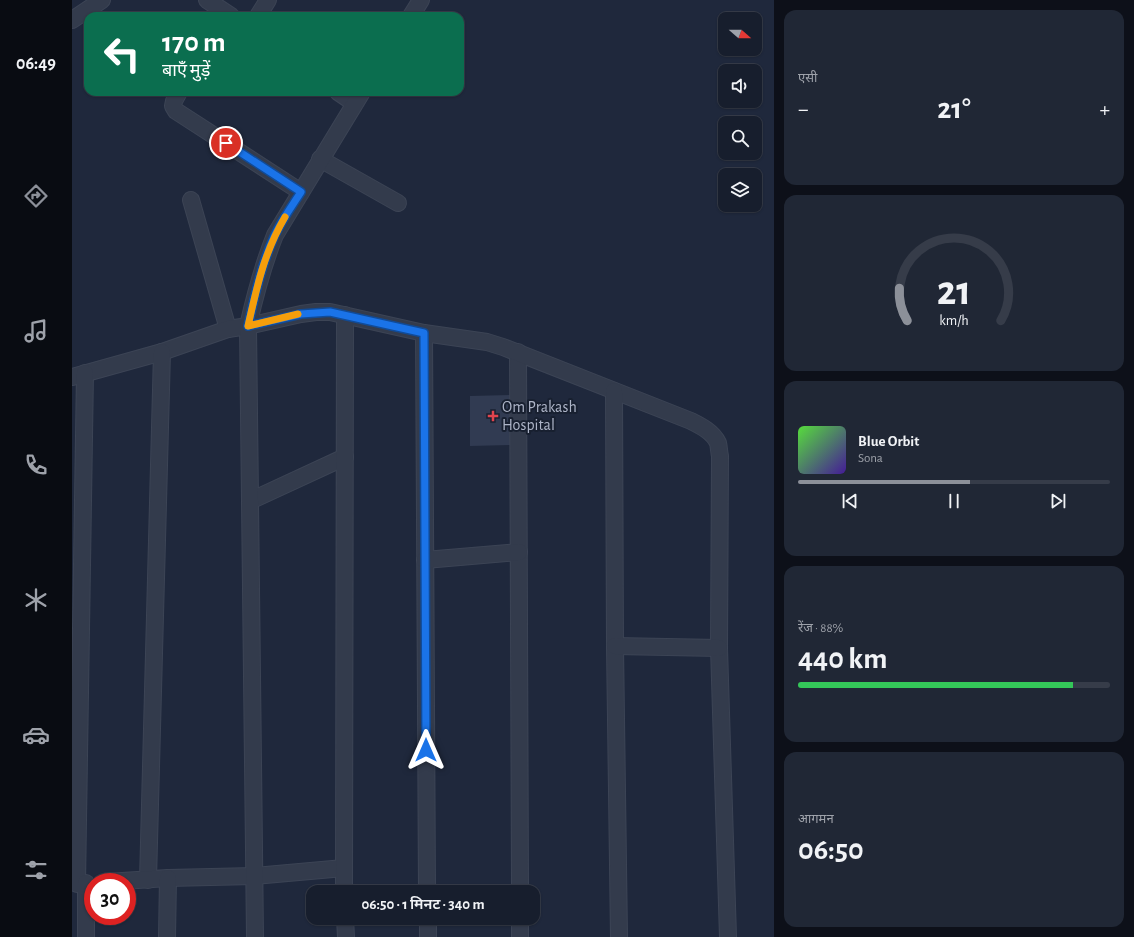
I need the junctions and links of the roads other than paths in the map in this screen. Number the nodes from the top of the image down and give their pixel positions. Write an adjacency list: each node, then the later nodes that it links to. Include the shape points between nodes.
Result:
1 (102, 0): 5 (street)
2 (207, 0): 6 (street)
3 (268, 0): 7 (street)
4 (421, 0): 8 (street)
5 (75, 12)
6 (224, 12)
7 (260, 12)
8 (414, 12)
9 (177, 96): 12 (street, via 173,106 176,111)
10 (358, 98): 11 (street)
11 (320, 159): 12 (street); 14 (street)
12 (301, 192): 16 (street, via 275,235 259,277)
13 (191, 200): 17 (street)
14 (398, 203)
15 (345, 315): 16 (street, via 330,312 301,314); 18 (street); 23 (street)
16 (248, 326): 17 (street); 24 (street)
17 (228, 329): 19 (street)
18 (424, 333): 20 (street, via 487,342); 26 (street)
19 (162, 352): 21 (street); 32 (street)
20 (518, 352): 22 (street); 25 (street)
21 (79, 375): 34 (street)
22 (614, 391): 27 (street); 28 (street, via 691,421 704,428 718,444)
23 (345, 457): 24 (street); 29 (street)
24 (250, 501): 30 (street)
25 (519, 552): 26 (street); 37 (street)
26 (425, 560): 36 (street)
27 (615, 646): 28 (street); 47 (street)
28 (719, 648): 48 (street)
29 (344, 868): 30 (street); 35 (street)
30 (254, 876): 31 (street); 43 (street)
31 (168, 878): 32 (street); 42 (street)
32 (148, 880): 33 (street)
33 (136, 881)
34 (82, 883): 41 (street)
35 (344, 885)
36 (427, 885)
37 (520, 885)
38 (345, 925): 44 (street)
39 (428, 925): 45 (street)
40 (520, 925): 46 (street)
41 (86, 937)
42 (167, 937)
43 (255, 937)
44 (346, 937)
45 (428, 937)
46 (520, 937)
47 (619, 937)
48 (728, 937)

